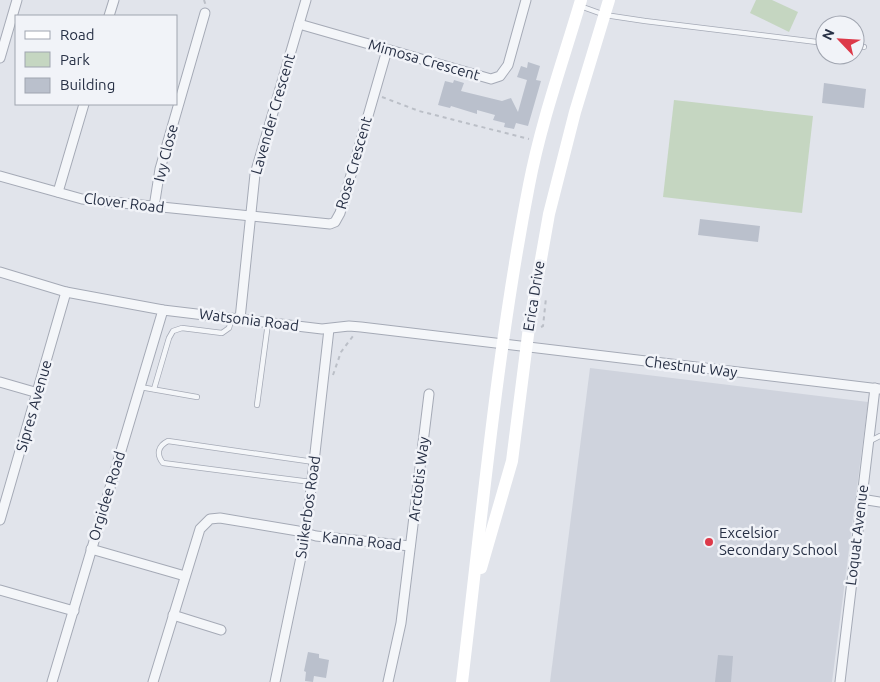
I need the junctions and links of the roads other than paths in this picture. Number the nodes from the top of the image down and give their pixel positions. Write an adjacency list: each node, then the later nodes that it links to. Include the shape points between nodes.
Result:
1 (17, 0): 13 (street)
2 (114, 0): 8 (street)
3 (306, 0): 10 (street, Lavender Crescent)
4 (524, 0): 12 (street, Mimosa Crescent, via 508,65 494,79)
5 (609, 0): 9 (main road, Erica Drive)
6 (580, 3): 9 (lane); 25 (main road, Erica Drive, via 536,153)
7 (206, 8): 17 (street, Ivy Close, via 160,170)
8 (110, 15)
9 (605, 15): 11 (lane); 26 (main road, Erica Drive, via 560,166 539,262)
10 (299, 24): 12 (street, Mimosa Crescent); 18 (street, Lavender Crescent, via 255,174)
11 (815, 42)
12 (387, 50): 18 (street, Rose Crescent, via 335,222 326,224)
13 (0, 58)
14 (84, 105): 16 (street)
15 (0, 176): 16 (street, Clover Road)
16 (58, 192): 17 (street, Clover Road, via 82,199)
17 (154, 207): 18 (street, Clover Road)
18 (251, 217): 22 (street, Lavender Crescent)
19 (0, 272): 20 (street, Watsonia Road)
20 (66, 292): 21 (street, Watsonia Road); 31 (street, Sipres Avenue)
21 (162, 310): 22 (street, Watsonia Road); 28 (street, Orgidee Road)
22 (236, 318): 23 (street, Watsonia Road); 29 (lane, via 222,333 182,328 173,331)
23 (268, 323): 24 (street, Watsonia Road); 34 (lane)
24 (329, 329): 25 (street, Watsonia Road, via 349,326); 37 (street, Suikerbos Road)
25 (502, 344): 26 (street, Chestnut Way); 49 (main road, Erica Drive)
26 (527, 348): 30 (street, Chestnut Way); 49 (main road, Erica Drive, via 512,462)
27 (0, 382): 31 (street)
28 (140, 386): 29 (lane); 46 (street, Orgidee Road)
29 (154, 389): 33 (lane)
30 (877, 389): 36 (street, Loquat Avenue)
31 (38, 393): 40 (street, Sipres Avenue)
32 (429, 394): 45 (street, Arctotis Way)
33 (197, 397)
34 (257, 405)
35 (880, 436): 36 (lane)
36 (868, 441): 41 (street, Loquat Avenue)
37 (315, 462): 39 (street, Suikerbos Road); 39 (lane, via 168,441 158,451 163,464)
38 (0, 483): 40 (street)
39 (312, 483): 44 (street, Suikerbos Road)
40 (10, 486): 43 (street, Sipres Avenue)
41 (861, 499): 42 (street); 58 (street, Loquat Avenue)
42 (880, 502)
43 (0, 520)
44 (306, 533): 45 (street, Kanna Road); 47 (street, Kanna Road, via 220,518 210,520 200,529); 55 (street, Suikerbos Road)
45 (410, 546): 56 (street, Arctotis Way, via 401,623)
46 (91, 549): 47 (street); 50 (street, Orgidee Road)
47 (185, 576): 51 (street, Kanna Road)
48 (0, 590): 50 (street)
49 (473, 594): 57 (main road, Erica Drive)
50 (74, 611): 53 (street, Orgidee Road)
51 (173, 615): 52 (street); 54 (street, Kanna Road)
52 (221, 630)
53 (52, 682)
54 (153, 682)
55 (275, 682)
56 (388, 682)
57 (462, 682)
58 (840, 682)

